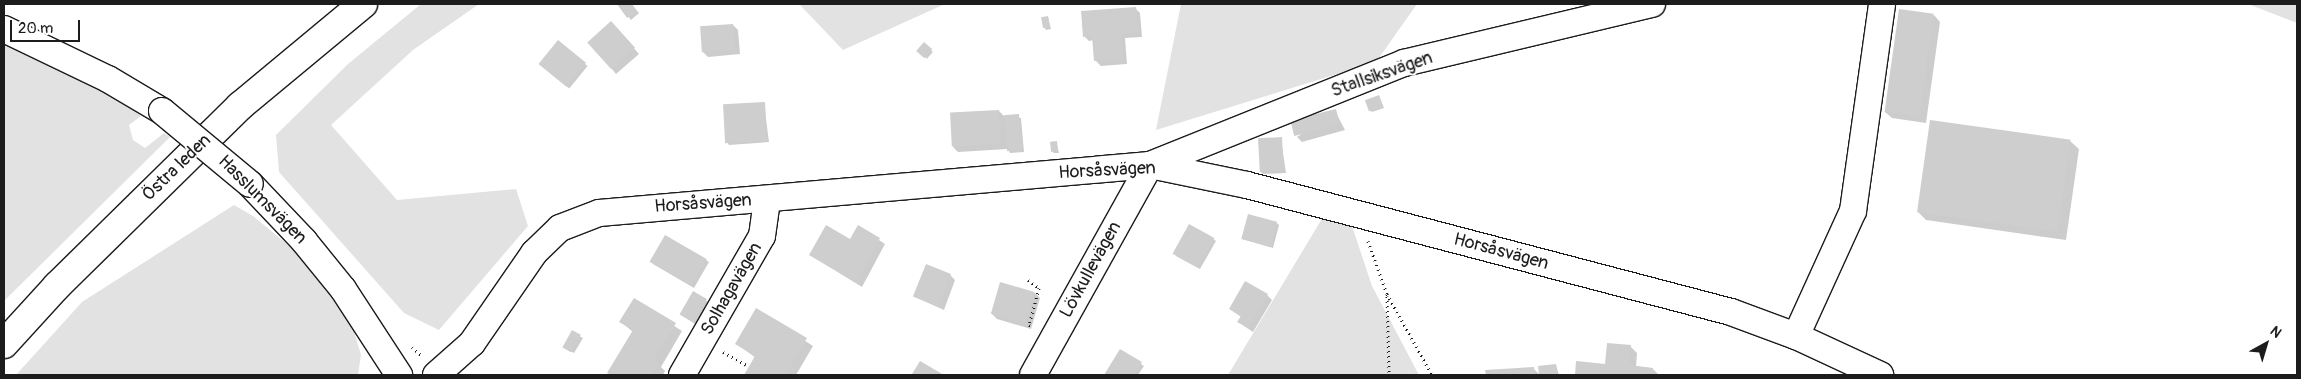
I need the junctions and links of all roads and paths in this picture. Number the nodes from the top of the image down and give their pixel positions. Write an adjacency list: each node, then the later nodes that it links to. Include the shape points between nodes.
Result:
1 (363, 4): 9 (highway, Östra leden, via 240,106)
2 (1652, 4): 5 (street, Stallsiksvägen, via 1404,64)
3 (1882, 4): 12 (street, via 1853,211)
4 (4, 29): 15 (street, Hasslumsvägen, bridge, via 108,79 162,111 250,184 343,288)
5 (1150, 165): 6 (street, Horsåsvägen); 7 (street, Horsåsvägen, via 1247,184); 13 (street, Lövkullevägen)
6 (767, 199): 16 (street, Horsåsvägen, via 599,213 560,228 534,253 472,343); 17 (street, Solhagavägen, via 762,236)
7 (1362, 215): 10 (path, via 1369,248); 12 (street, Horsåsvägen, via 1731,312)
8 (1028, 280): 13 (path, via 1039,288 1029,325)
9 (56, 286): 11 (highway); 14 (highway, Östra leden)
10 (1386, 294): 19 (path); 20 (path)
11 (4, 318)
12 (1796, 336): 21 (street, Horsåsvägen)
13 (1054, 338): 18 (street, Lövkullevägen)
14 (4, 344)
15 (399, 375)
16 (436, 375)
17 (682, 375)
18 (1032, 375)
19 (1389, 375)
20 (1432, 375)
21 (1880, 375)

